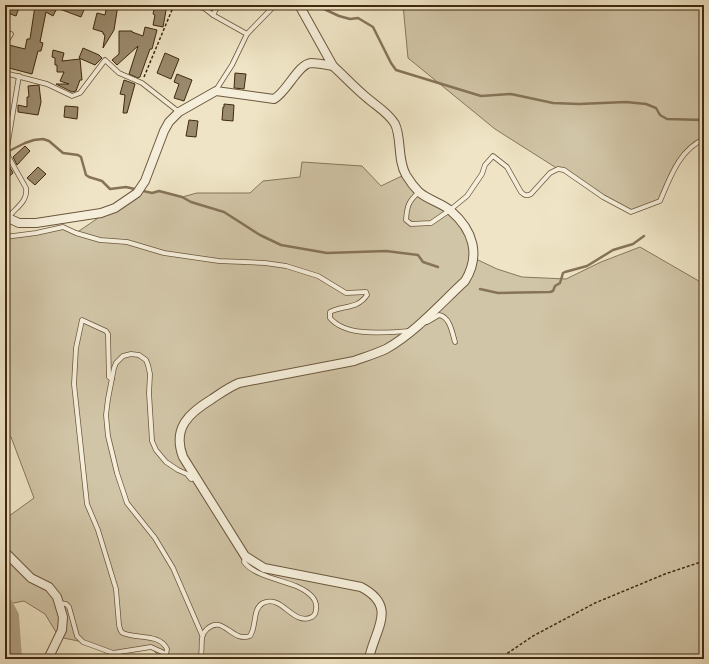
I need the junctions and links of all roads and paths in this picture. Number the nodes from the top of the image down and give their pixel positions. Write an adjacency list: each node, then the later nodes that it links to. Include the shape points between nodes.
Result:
1 (174, 5): 13 (path)
2 (187, 5): 6 (lane, via 204,8)
3 (218, 5): 6 (lane)
4 (275, 5): 8 (lane)
5 (299, 5): 10 (street)
6 (213, 15): 8 (lane)
7 (11, 34): 9 (lane)
8 (246, 34): 14 (lane, via 232,65)
9 (5, 44)
10 (333, 66): 14 (street, via 311,63 304,66 280,96 274,99); 17 (street, via 366,98 385,111 395,124 406,174)
11 (5, 73): 12 (lane)
12 (19, 76): 13 (lane, via 47,84 72,96 80,93 105,60 119,73); 19 (lane, via 7,148 8,156 27,194 24,202)
13 (142, 83): 15 (lane)
14 (216, 91): 15 (street)
15 (179, 112): 19 (street, via 164,131 145,181 139,190 115,208 100,214 36,223 19,223)
16 (704, 139): 18 (lane, via 687,152 676,165 660,201 631,212 603,197 564,170 558,169 550,173 531,194 524,195 507,167 494,156 485,165 467,196)
17 (419, 192): 18 (street); 18 (lane, via 407,207 406,220 412,224 431,223)
18 (450, 210): 21 (street, via 468,231 474,258 472,266 465,281)
19 (6, 219)
20 (5, 237): 21 (lane, via 63,227 100,240 127,242 164,253 219,261 286,266 318,276 346,293 366,292 368,295 354,306 330,312 330,318 345,328 363,332)
21 (412, 331): 22 (lane, via 439,315 444,316 449,322); 24 (street, via 371,356 239,383 193,411 185,421 179,444)
22 (456, 342)
23 (112, 379): 24 (lane, via 116,363 123,356 135,354 146,360 150,374 149,393 154,445 166,462 187,474 191,480); 29 (lane, via 106,425 125,499 155,538 173,568); 30 (lane, via 109,377 108,334 82,320 76,348 74,384 87,504 98,530 116,589 121,631 124,634 148,637 164,644 167,649)
24 (195, 478): 26 (street)
25 (5, 552): 28 (street, via 31,578 49,587)
26 (245, 556): 29 (lane, via 244,562 254,571 308,593 316,603 316,612 310,618 303,619 276,602 267,602 258,606 256,610 255,624 250,636 242,638 218,624 210,626); 34 (street, via 264,568 361,587 368,591 378,600 382,613)
27 (704, 561): 35 (path, via 595,603 533,636)
28 (59, 603): 30 (lane, via 69,607 77,636 82,642 113,653 152,647); 31 (street, via 63,617 62,630)
29 (202, 635): 33 (lane)
30 (166, 655): 32 (lane)
31 (48, 659)
32 (171, 659)
33 (200, 659)
34 (369, 659)
35 (499, 659)

